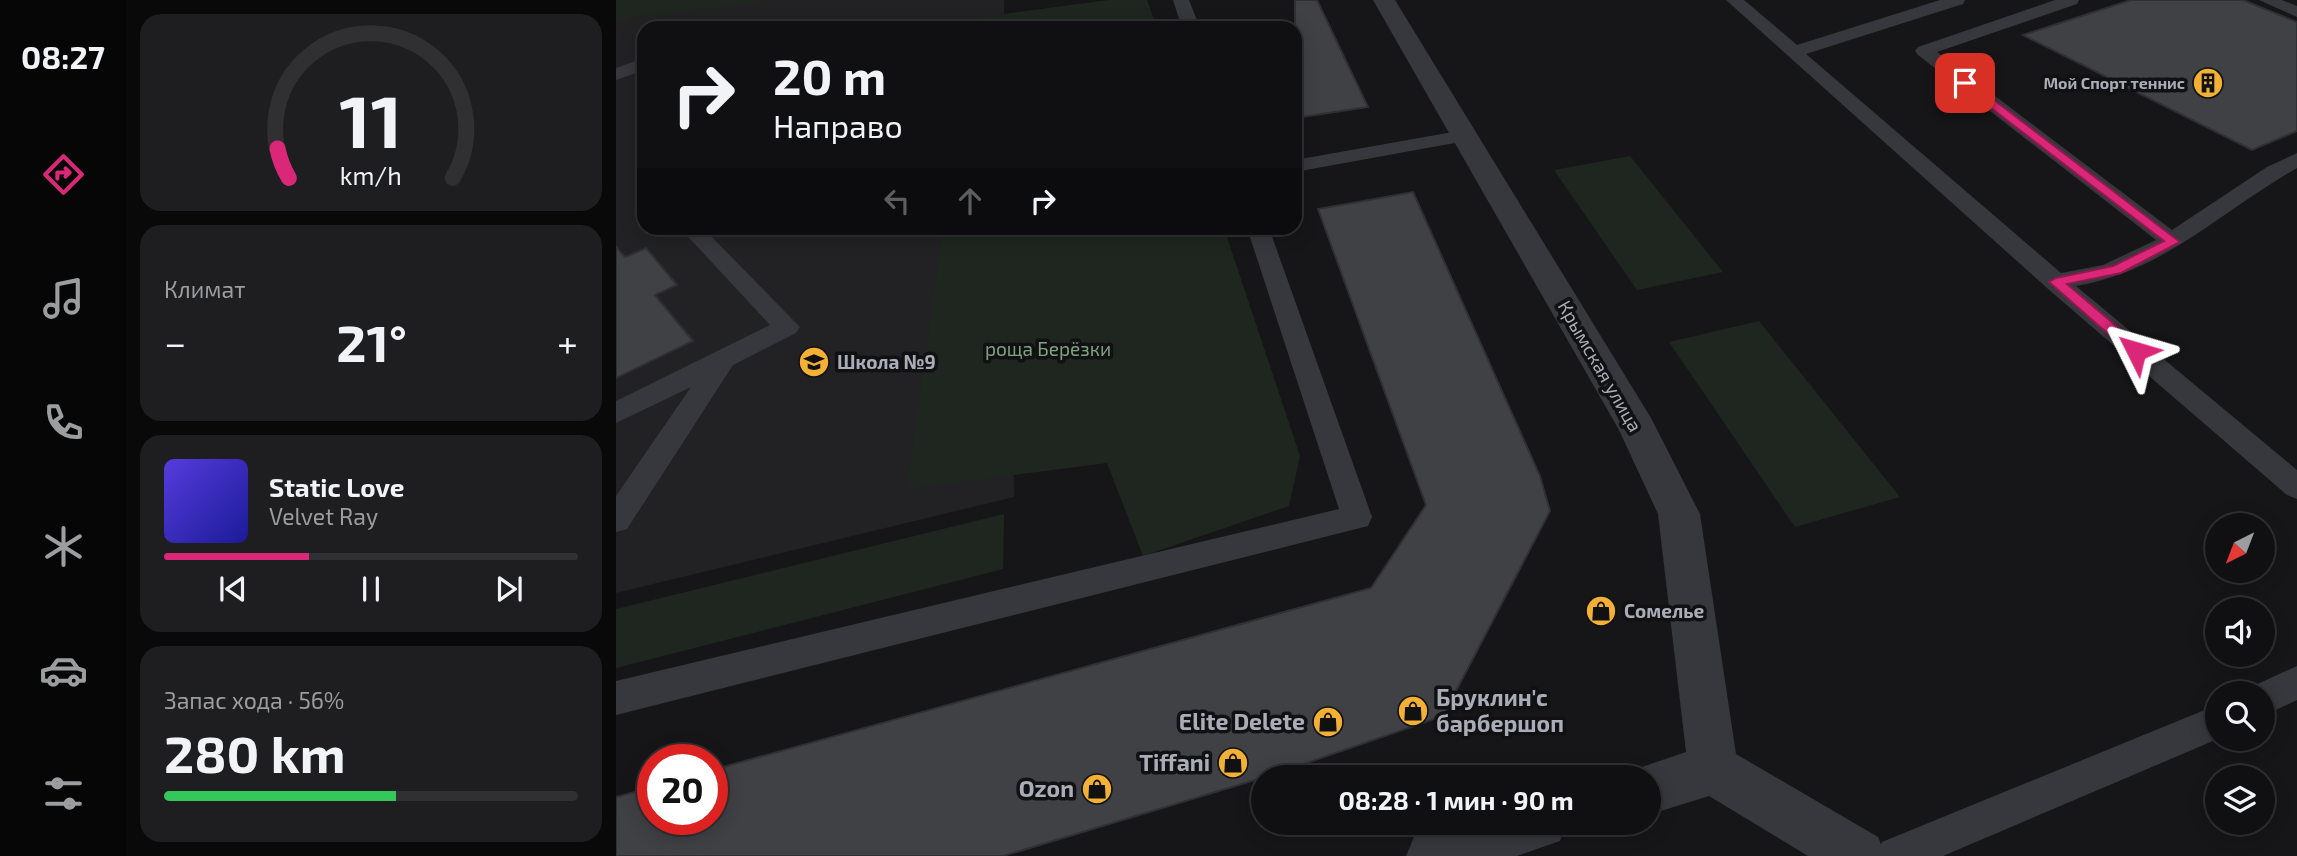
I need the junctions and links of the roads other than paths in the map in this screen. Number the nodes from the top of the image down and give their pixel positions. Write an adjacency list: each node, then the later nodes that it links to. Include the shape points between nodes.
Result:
1 (1181, 0): 8 (lane)
2 (1384, 0): 12 (street, Крымская улица)
3 (1734, 0): 9 (lane)
4 (1957, 0): 9 (lane)
5 (2071, 0): 17 (lane, via 1923,51)
6 (2267, 0): 7 (lane)
7 (2297, 12)
8 (1188, 21)
9 (1794, 52): 18 (lane)
10 (637, 66): 11 (lane)
11 (616, 74)
12 (1464, 136): 14 (lane); 27 (street, Крымская улица, via 1637,428 1679,514)
13 (2297, 159): 17 (lane)
14 (1302, 165)
15 (698, 235): 19 (lane, via 787,327)
16 (1260, 235): 25 (lane, via 1356,517)
17 (2173, 242): 18 (lane, via 2116,270)
18 (2056, 282): 21 (lane)
19 (724, 358): 20 (lane); 22 (lane)
20 (616, 413)
21 (2297, 487)
22 (616, 520)
23 (2297, 682): 24 (lane)
24 (2275, 693)
25 (616, 698)
26 (2205, 727): 32 (lane)
27 (1713, 769): 28 (street); 31 (street)
28 (1661, 785)
29 (1500, 835): 30 (street)
30 (1433, 856)
31 (1859, 856)
32 (1896, 856)

